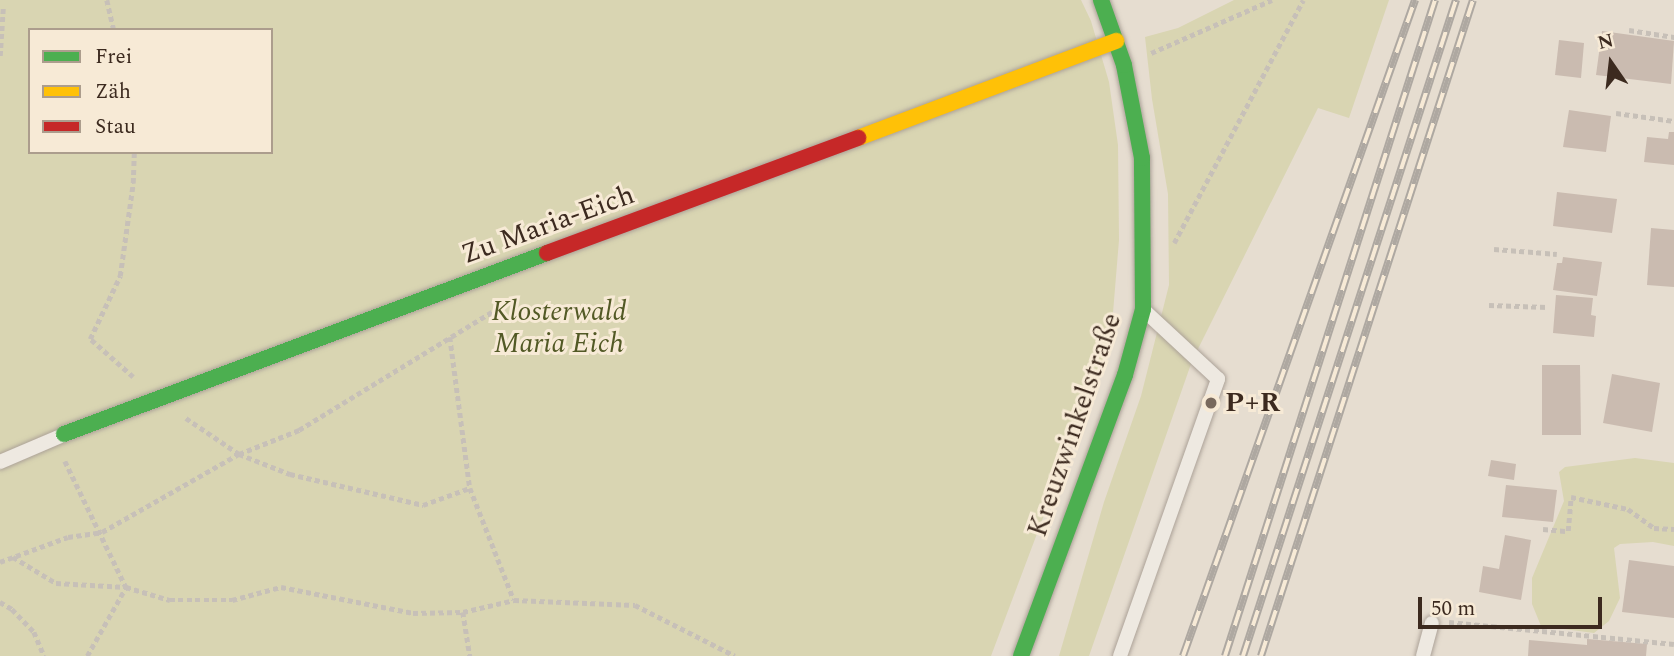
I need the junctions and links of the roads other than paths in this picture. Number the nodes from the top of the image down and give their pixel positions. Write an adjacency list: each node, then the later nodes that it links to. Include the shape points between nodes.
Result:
1 (1101, 0): 2 (street, Kreuzwinkelstraße)
2 (1116, 41): 3 (street, Kreuzwinkelstraße, via 1142,158); 4 (street, Zu Maria-Eich)
3 (1143, 309): 7 (street, Kreuzwinkelstraße, via 1125,375); 8 (lane, via 1218,379)
4 (59, 436): 5 (lane, Zu Maria-Eich)
5 (0, 462)
6 (1438, 622): 9 (lane)
7 (1021, 656)
8 (1120, 656)
9 (1423, 656)

